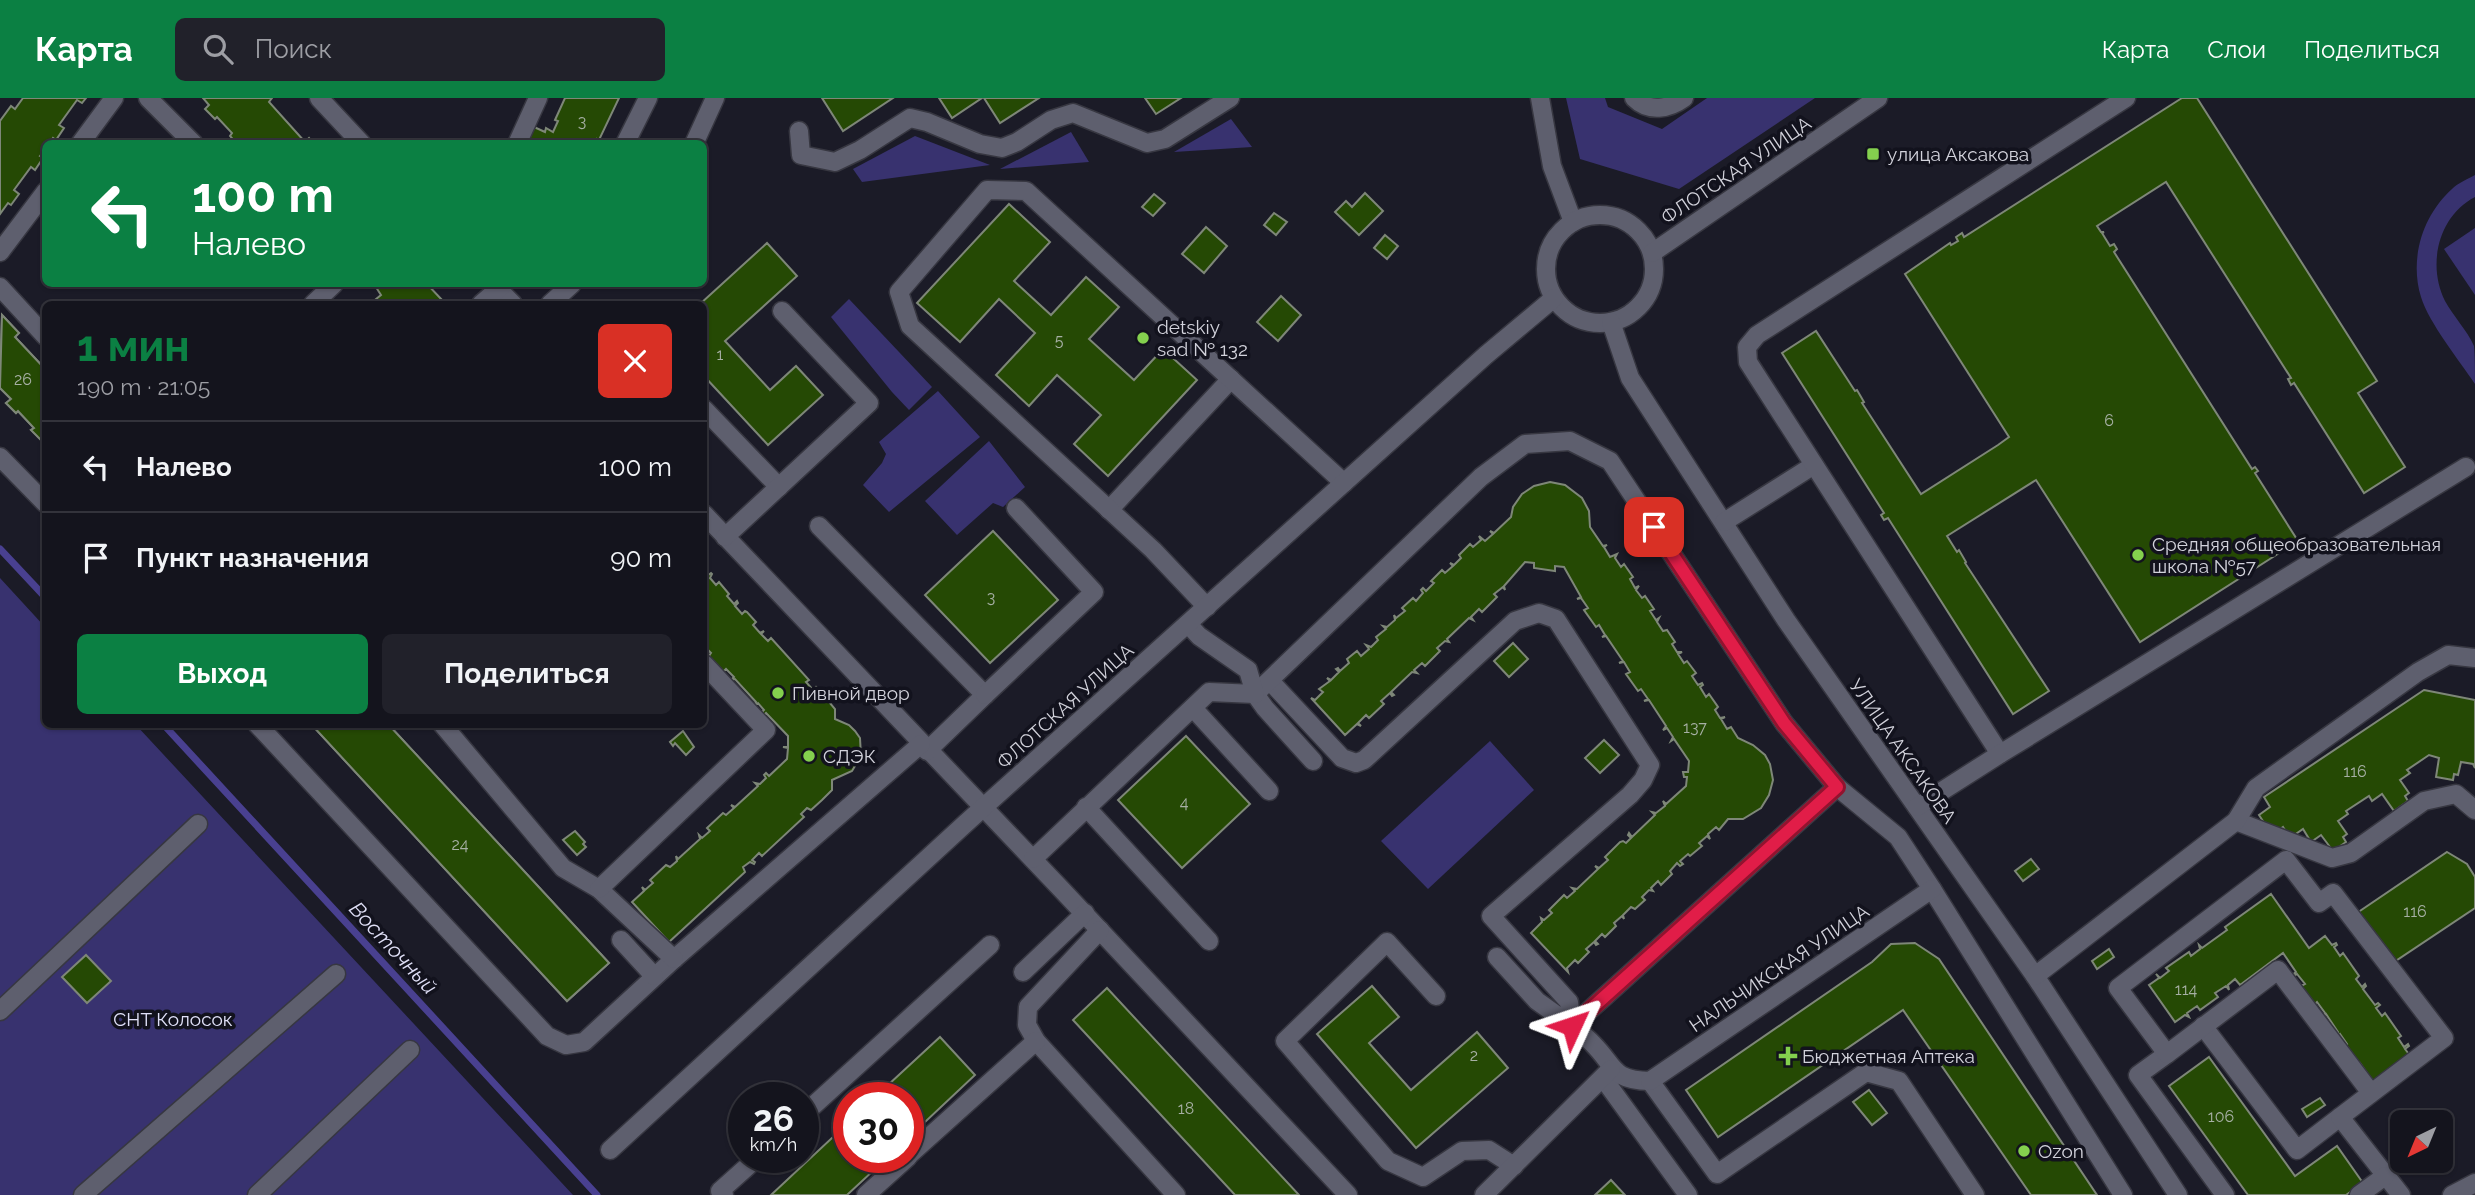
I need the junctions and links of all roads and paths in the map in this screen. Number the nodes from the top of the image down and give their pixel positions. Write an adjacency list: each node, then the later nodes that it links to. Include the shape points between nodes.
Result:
1 (114, 98): 14 (street)
2 (148, 98): 15 (street)
3 (319, 98): 16 (street)
4 (538, 98): 17 (street)
5 (648, 98): 18 (street)
6 (715, 98): 19 (street)
7 (1230, 98): 13 (street, via 1165,139 1147,143 1073,113 1002,148 910,118 835,162 801,155)
8 (1540, 98): 21 (street, via 1552,166)
9 (1634, 98): 10 (street, via 1655,109 1673,106)
10 (1684, 98)
11 (1878, 98): 23 (street, ФЛОТСКАЯ УЛИЦА)
12 (2126, 98): 40 (street, via 1757,335 1747,347 1748,362)
13 (799, 131)
14 (83, 140)
15 (190, 140)
16 (358, 140)
17 (519, 140)
18 (627, 140)
19 (696, 140)
20 (42, 196): 22 (street)
21 (1573, 222): 23 (street, via 1588,216 1620,218 1634,226); 29 (street, via 1555,239 1546,261)
22 (0, 252)
23 (1652, 253): 35 (street, via 1650,289 1628,316)
24 (0, 287): 36 (street)
25 (331, 287): 30 (street)
26 (496, 287): 31 (street)
27 (500, 287): 32 (street)
28 (569, 287): 33 (street)
29 (1554, 298): 35 (street, via 1579,319); 42 (street, ФЛОТСКАЯ УЛИЦА)
30 (316, 301)
31 (484, 301)
32 (511, 301)
33 (553, 301)
34 (782, 312): 43 (street, via 869,402)
35 (1611, 322): 48 (street, УЛИЦА АКСАКОВА, via 1630,378)
36 (42, 333)
37 (1231, 379): 42 (street); 46 (street); 46 (street, via 1026,191 987,190 899,292 911,326)
38 (707, 412): 43 (street)
39 (0, 457): 44 (street)
40 (1814, 465): 48 (street); 62 (street)
41 (2466, 467): 62 (street)
42 (1344, 483): 51 (street, ФЛОТСКАЯ УЛИЦА)
43 (779, 487): 50 (street)
44 (42, 499)
45 (1016, 508): 57 (street, via 1094,592)
46 (1110, 510): 51 (street)
47 (707, 517): 50 (street)
48 (1724, 522): 67 (street, УЛИЦА АКСАКОВА, via 1786,621)
49 (819, 526): 57 (street)
50 (725, 537): 61 (street)
51 (1207, 607): 52 (street, ФЛОТСКАЯ УЛИЦА)
52 (1188, 624): 56 (street, via 1248,670); 68 (street, ФЛОТСКАЯ УЛИЦА)
53 (2475, 658): 70 (street, via 2448,655 2418,672 2256,788)
54 (707, 667): 73 (street, via 766,730)
55 (1270, 681): 56 (street); 64 (street, via 1481,477 1525,444 1570,441 1610,461 1784,723); 88 (street, via 1342,758 1356,763 1515,621 1539,613 1556,619 1650,765 1630,795 1491,916 1569,1002)
56 (1255, 694): 58 (street, via 1209,692); 63 (street)
57 (985, 695): 61 (street)
58 (1193, 708): 65 (street); 66 (street)
59 (261, 728): 84 (street, via 547,1036 566,1045 584,1042)
60 (445, 728): 73 (street, via 563,868)
61 (924, 747): 68 (street); 81 (street)
62 (2000, 754): 67 (street)
63 (1313, 761)
64 (1837, 787): 74 (street, via 1898,837); 88 (street)
65 (1269, 791)
66 (1086, 807): 72 (street); 78 (street)
67 (1917, 807): 85 (street, УЛИЦА АКСАКОВА)
68 (984, 808): 72 (street); 99 (street, ФЛОТСКАЯ УЛИЦА)
69 (2475, 810): 70 (street, via 2456,794 2424,801 2351,853 2332,858)
70 (2236, 821): 85 (street)
71 (198, 824): 87 (street)
72 (1033, 859): 75 (street)
73 (599, 889): 81 (street)
74 (1932, 889): 94 (street, НАЛЬЧИКСКАЯ УЛИЦА); 114 (street)
75 (1085, 914): 76 (street); 82 (street)
76 (1100, 930): 90 (street, via 1028,1007 1027,1025); 110 (street)
77 (621, 940): 84 (street)
78 (1209, 941)
79 (990, 945): 96 (street)
80 (1497, 957): 88 (street, via 1537,1001)
81 (674, 959): 84 (street)
82 (1023, 972)
83 (336, 974): 105 (street)
84 (654, 976)
85 (2035, 976): 115 (street, УЛИЦА АКСАКОВА)
86 (1436, 996): 100 (street, via 1387,942 1285,1041 1388,1161 1423,1177 1462,1151 1489,1150)
87 (0, 1011)
88 (1572, 1026): 93 (street, via 1594,1045)
89 (2203, 1026): 92 (street); 95 (street, via 2278,970); 97 (street, via 2297,1150)
90 (1036, 1041): 98 (street); 109 (street)
91 (410, 1050): 106 (street)
92 (2167, 1054): 95 (street, via 2118,988 2286,860 2319,903 2333,892 2444,1038); 116 (street, via 2138,1075)
93 (1607, 1074): 94 (street); 100 (street); 112 (street)
94 (1650, 1081): 113 (street, via 1717,1174 1866,1072 1899,1082)
95 (2371, 1093): 97 (street)
96 (819, 1100)
97 (2340, 1117): 103 (street)
98 (924, 1142)
99 (610, 1150)
100 (1514, 1167): 111 (street)
101 (740, 1173): 107 (street, via 720,1191)
102 (890, 1173): 108 (street)
103 (2385, 1176): 117 (street); 118 (street)
104 (2475, 1184): 119 (street)
105 (83, 1195)
106 (257, 1195)
107 (724, 1195)
108 (866, 1195)
109 (1176, 1195)
110 (1348, 1195)
111 (1483, 1195)
112 (1688, 1195)
113 (1975, 1195)
114 (2123, 1195)
115 (2178, 1195)
116 (2225, 1195)
117 (2359, 1195)
118 (2401, 1195)
119 (2452, 1195)

